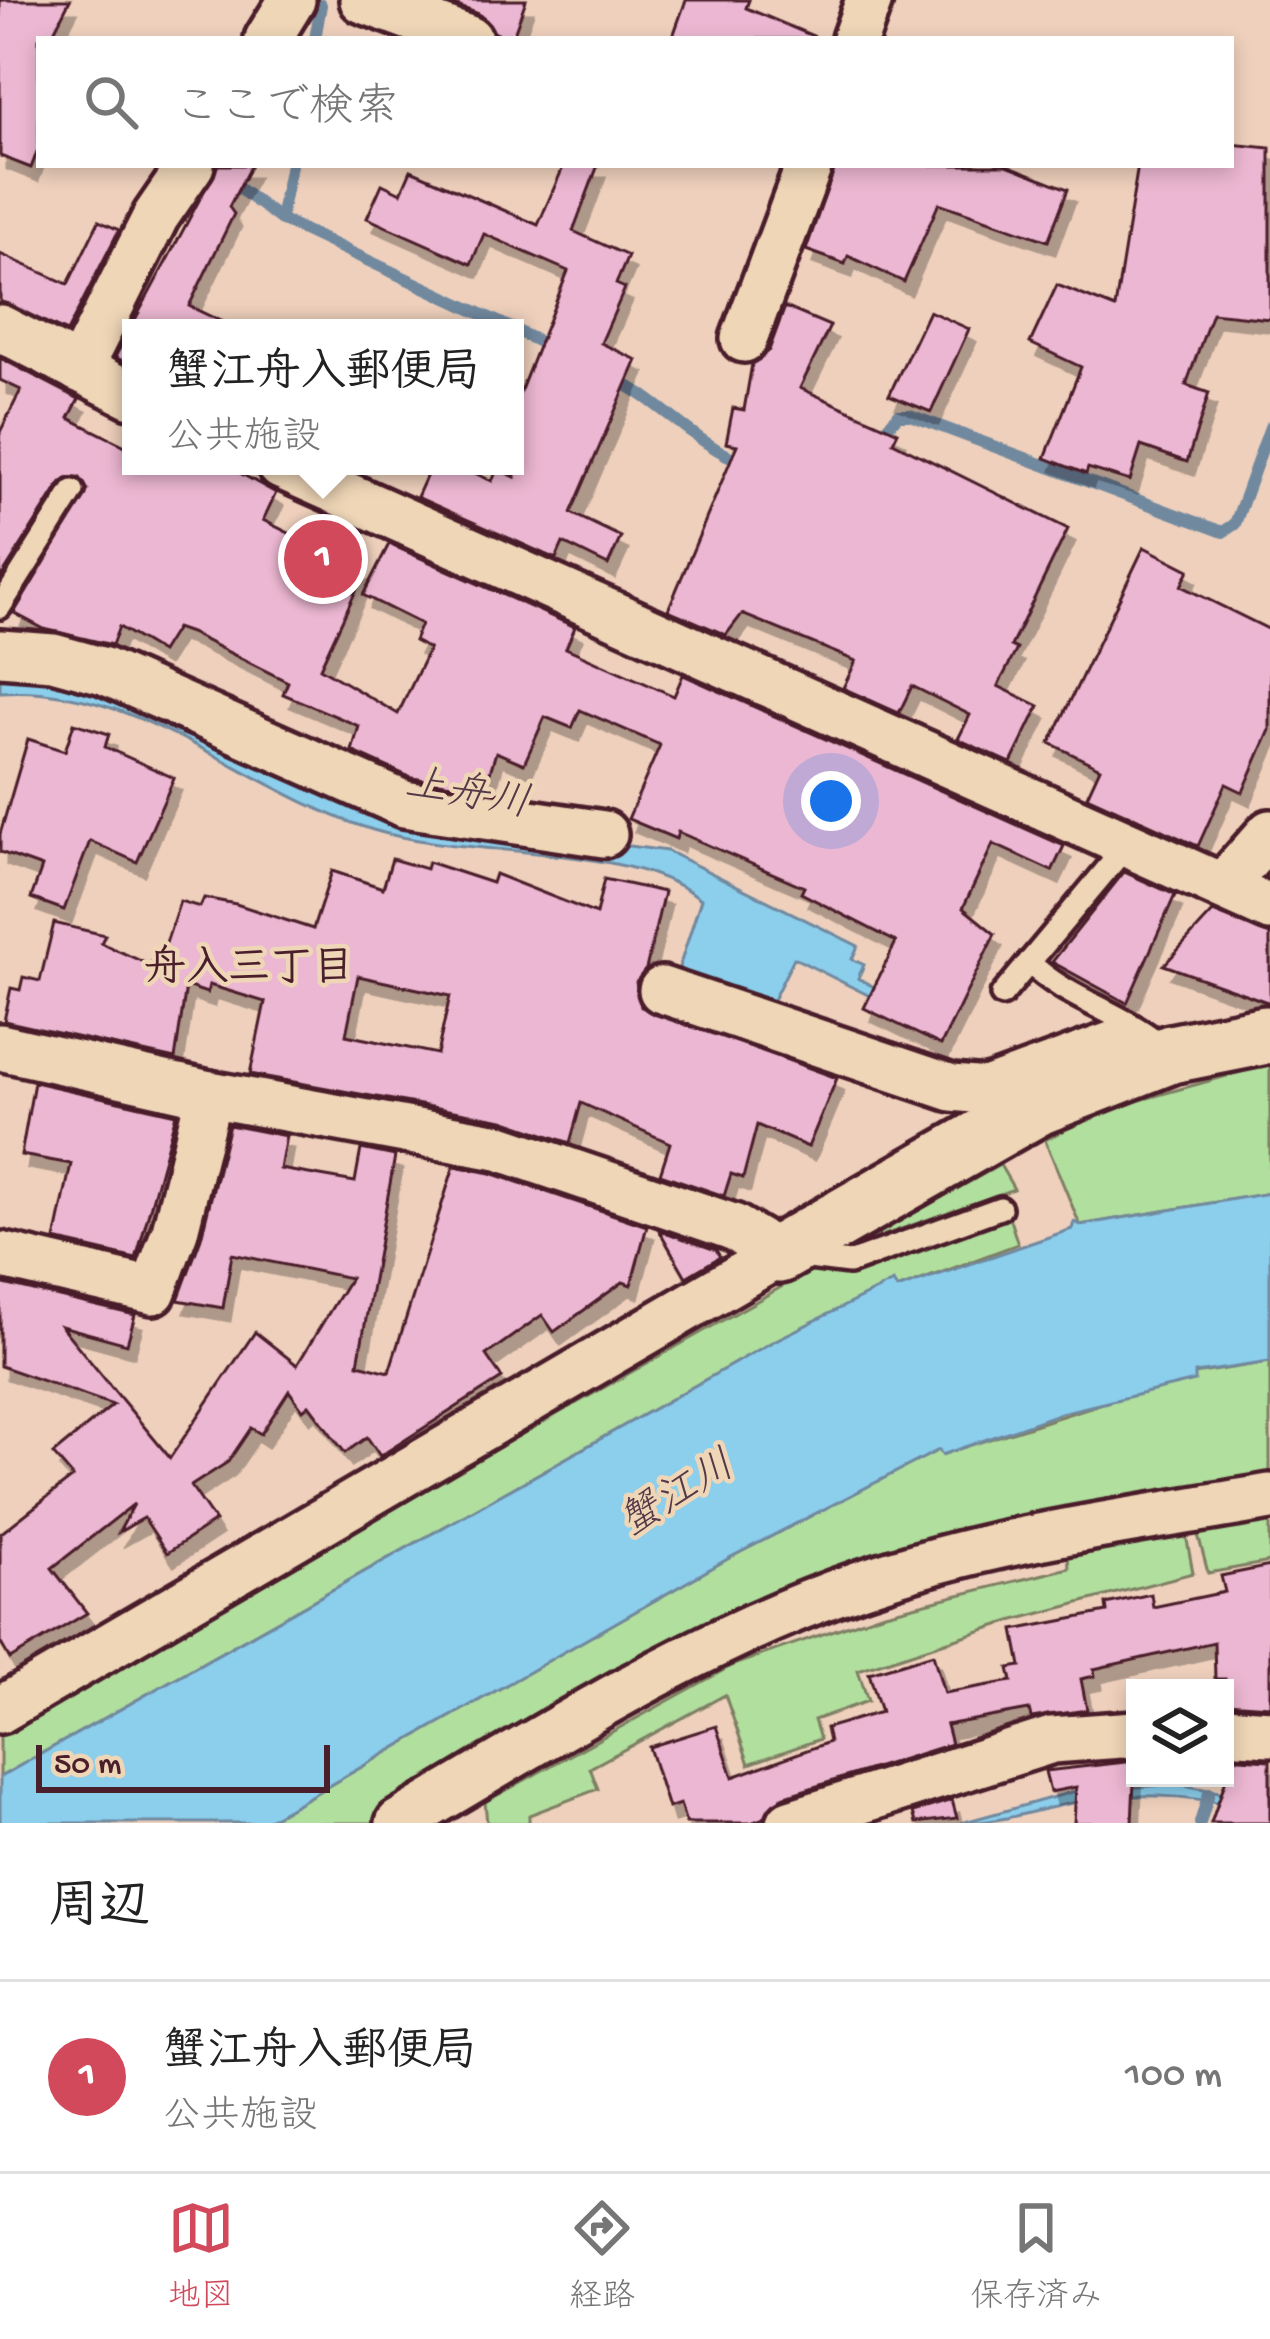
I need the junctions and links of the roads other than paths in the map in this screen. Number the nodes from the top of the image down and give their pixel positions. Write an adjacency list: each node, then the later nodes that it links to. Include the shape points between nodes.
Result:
1 (292, 0): 3 (street)
2 (363, 0): 4 (street)
3 (270, 36)
4 (461, 36)
5 (189, 168): 9 (street)
6 (808, 168): 8 (street)
7 (0, 328): 9 (street)
8 (744, 339)
9 (79, 369): 10 (street)
10 (122, 390)
11 (301, 475): 17 (street)
12 (73, 490): 13 (lane)
13 (0, 607)
14 (0, 653): 16 (street, via 104,670 404,804)
15 (1270, 833): 18 (street)
16 (604, 834)
17 (1128, 844): 18 (street); 20 (lane)
18 (1223, 886): 19 (street)
19 (1270, 908)
20 (1029, 962): 22 (lane); 25 (lane, via 1051,984 1130,1020)
21 (662, 990): 25 (street, via 952,1088 986,1091 1114,1044)
22 (1002, 994)
23 (1268, 1035): 25 (street)
24 (0, 1046): 26 (street)
25 (1171, 1054): 28 (street, via 1038,1106)
26 (209, 1094): 28 (street, via 498,1147 733,1227); 29 (street, via 153,1291)
27 (1000, 1208): 28 (lane, via 849,1263)
28 (779, 1254): 31 (street)
29 (0, 1255)
30 (1270, 1497): 36 (street, via 974,1549 860,1584 744,1629)
31 (0, 1710)
32 (1234, 1731): 33 (street)
33 (1270, 1733)
34 (1126, 1735): 35 (street, via 1052,1740)
35 (884, 1808): 37 (street)
36 (399, 1823)
37 (790, 1823)

